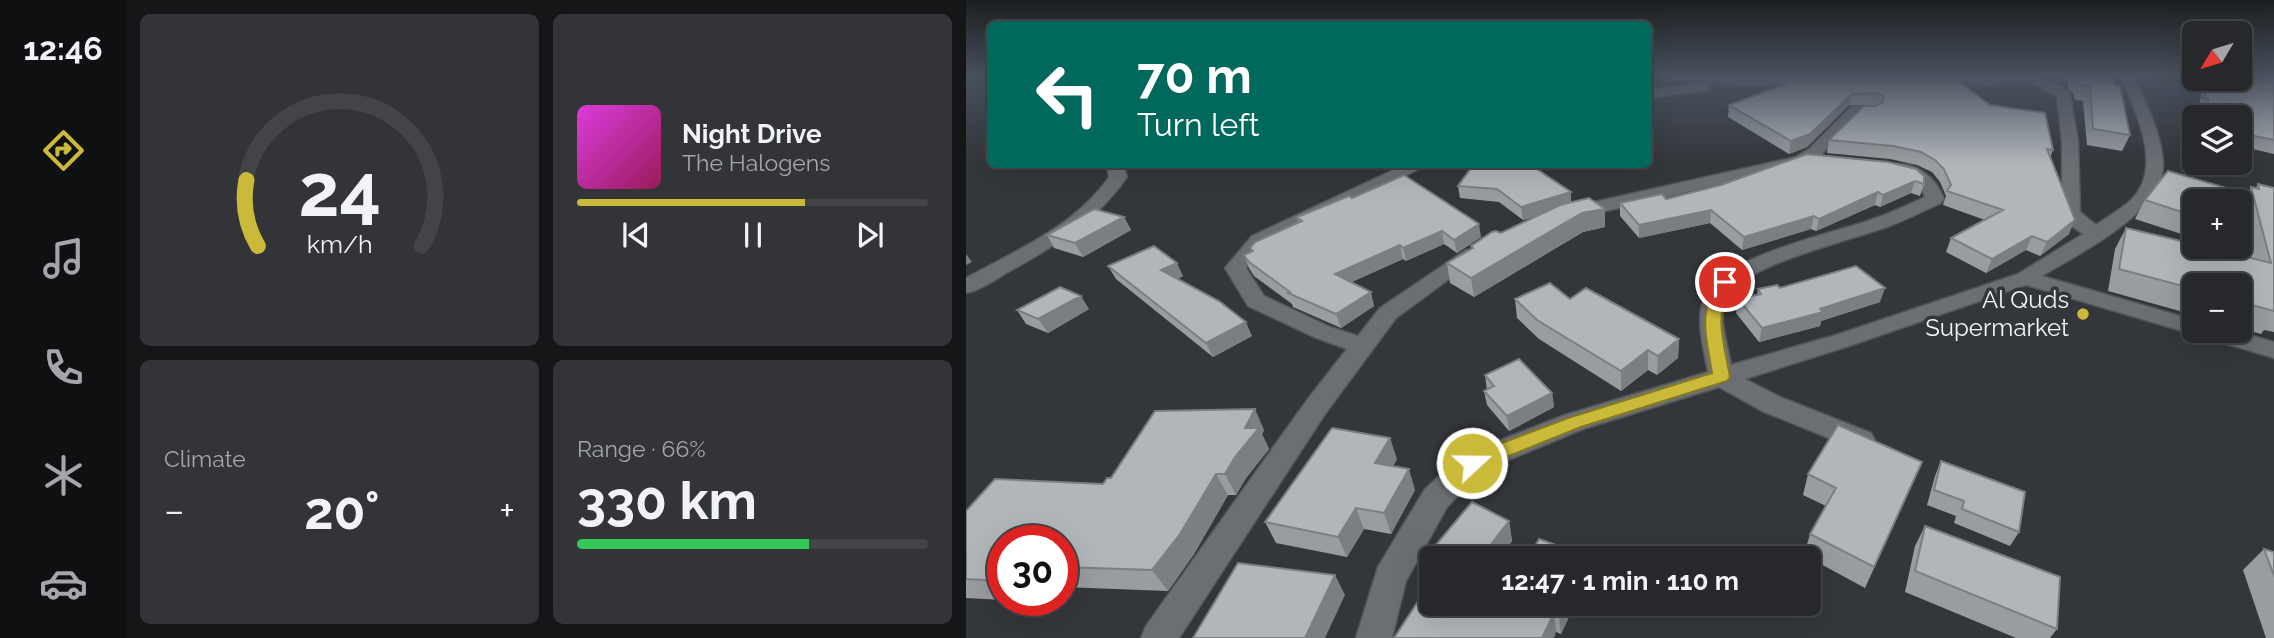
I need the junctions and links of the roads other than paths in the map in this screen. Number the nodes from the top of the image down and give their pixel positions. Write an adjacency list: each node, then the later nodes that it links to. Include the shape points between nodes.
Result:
1 (2065, 105): 10 (street, via 2071,212)
2 (2139, 105): 10 (street, via 2155,162 2152,182 2138,203)
3 (1872, 111): 4 (street, via 1856,110 1815,152)
4 (1803, 158): 5 (street); 9 (street)
5 (1834, 160)
6 (1876, 165): 18 (street, via 1920,175 1931,185 1935,199 1883,222 1797,249 1725,282 1714,299 1712,324)
7 (1116, 168): 13 (street, via 1118,177 1109,195 1091,213)
8 (1413, 168): 16 (street, via 1259,240 1235,268 1256,301)
9 (1554, 217)
10 (2096, 234): 12 (street)
11 (1486, 245): 16 (street, via 1388,313)
12 (2025, 278): 14 (street); 18 (street)
13 (966, 287)
14 (2182, 324)
15 (2250, 343): 17 (street)
16 (1363, 346): 20 (street, via 1316,407)
17 (2274, 350)
18 (1721, 377): 19 (street, via 1771,404); 21 (street, via 1574,422 1472,463 1436,498 1390,578)
19 (1887, 450)
20 (1159, 638)
21 (1374, 638)

